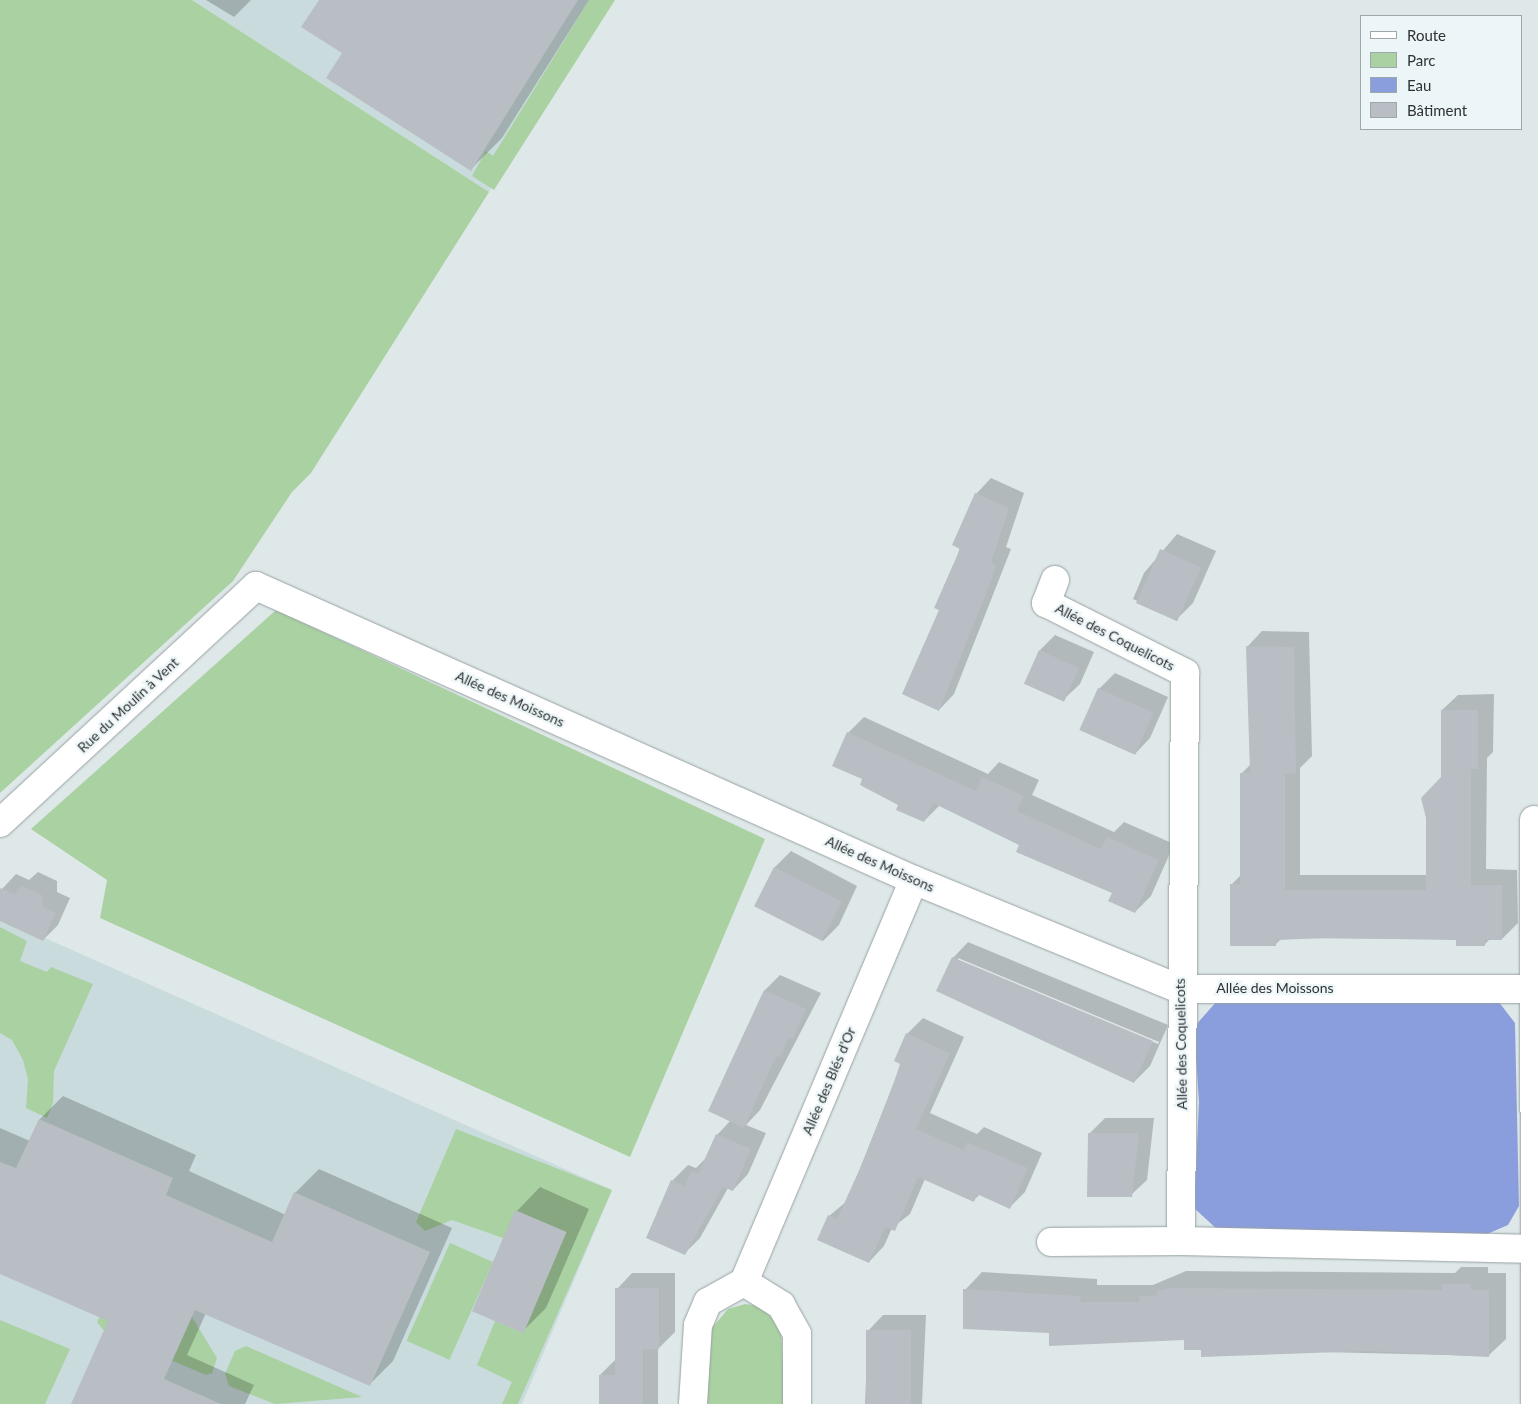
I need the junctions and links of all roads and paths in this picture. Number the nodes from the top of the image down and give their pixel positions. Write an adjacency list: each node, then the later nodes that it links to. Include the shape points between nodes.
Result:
1 (1055, 580): 6 (street, Allée des Coquelicots, via 1046,603 1185,673)
2 (256, 586): 4 (street, Rue du Moulin à Vent); 5 (street, Allée des Moissons)
3 (1534, 820): 7 (street)
4 (0, 823)
5 (914, 880): 6 (street, Allée des Moissons); 11 (street, Allée des Blés d'Or)
6 (1180, 989): 7 (street, Allée des Moissons); 8 (street, Allée des Coquelicots)
7 (1537, 989): 10 (street)
8 (1181, 1241): 9 (street); 10 (street)
9 (1051, 1242)
10 (1536, 1249): 14 (street)
11 (744, 1282): 12 (street, via 708,1302 698,1325); 13 (street, via 781,1305 797,1334)
12 (694, 1404)
13 (797, 1404)
14 (1535, 1404)

